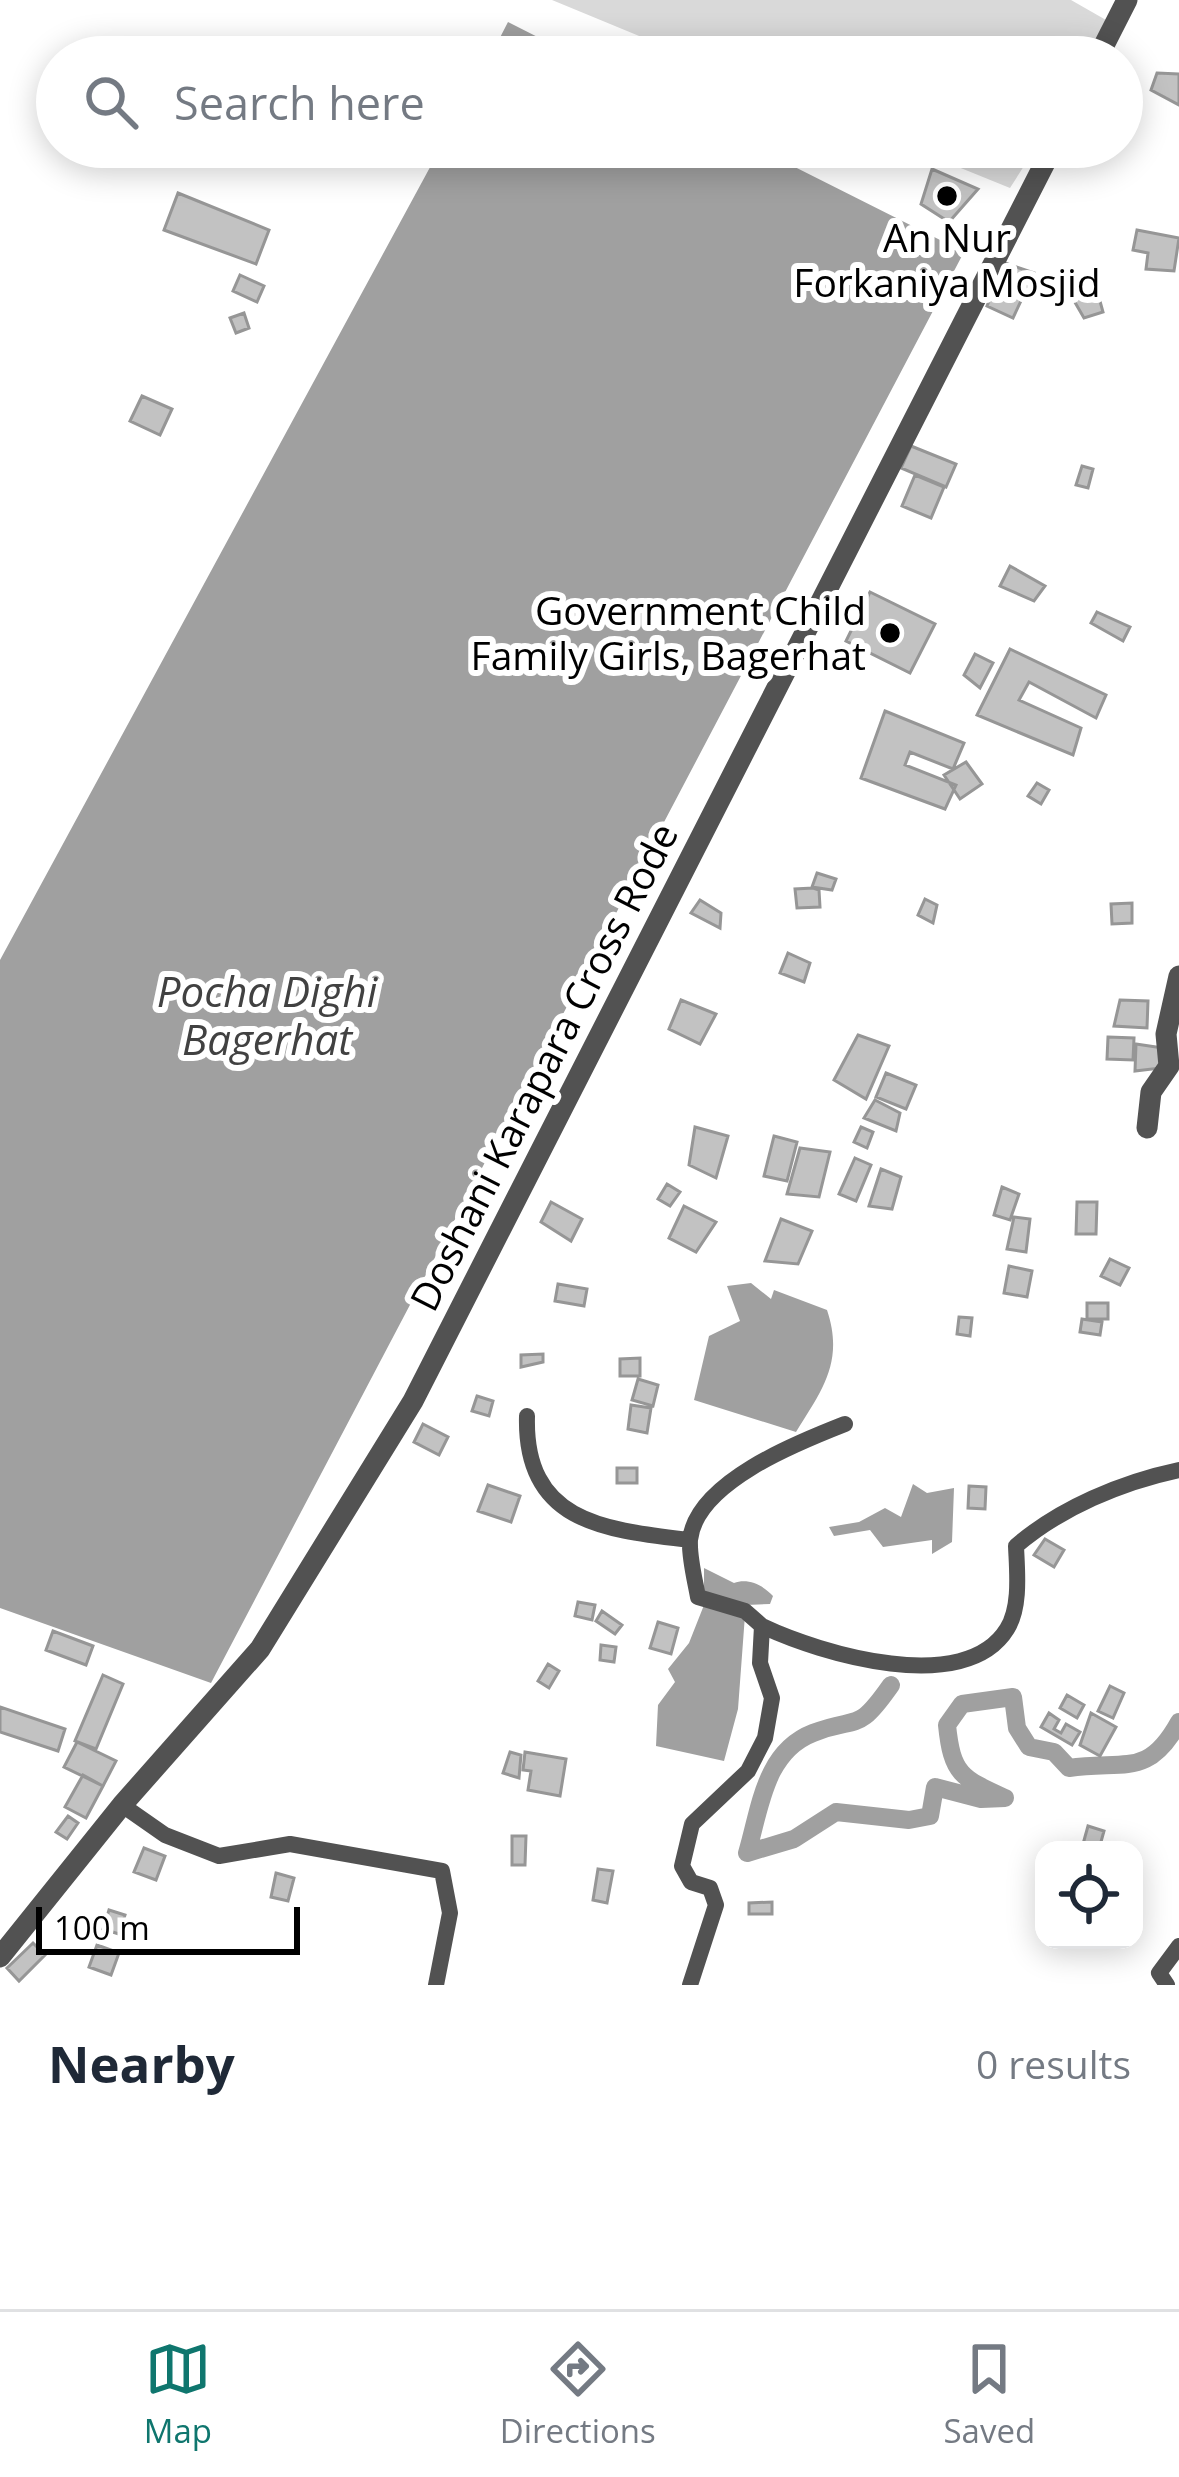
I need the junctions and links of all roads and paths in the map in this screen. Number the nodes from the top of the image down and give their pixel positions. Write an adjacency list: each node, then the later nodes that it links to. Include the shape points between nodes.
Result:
1 (1127, 0): 2 (street)
2 (1109, 36)
3 (1043, 168): 11 (street, Doshani Karapara Cross Rode, via 413,1401 260,1649)
4 (1179, 976): 5 (street, via 1166,1034 1169,1066 1150,1092)
5 (1147, 1128)
6 (527, 1416): 9 (street, via 539,1483 582,1523)
7 (845, 1424): 9 (street, via 732,1481 700,1512)
8 (1179, 1470): 10 (street, via 1127,1483 1016,1546 1010,1626 987,1653 951,1666 839,1654)
9 (690, 1540): 10 (street, via 698,1597 745,1611)
10 (762, 1626): 15 (street, via 760,1663 772,1697 765,1738 748,1771 692,1824 682,1866 691,1882 710,1888 716,1905)
11 (122, 1805): 13 (street, Doshani Karapara Cross Rode); 14 (street, via 165,1835 219,1856 290,1844 442,1871 450,1913)
12 (1179, 1946): 16 (street, via 1159,1973)
13 (0, 1957)
14 (436, 1985)
15 (690, 1985)
16 (1167, 1985)

